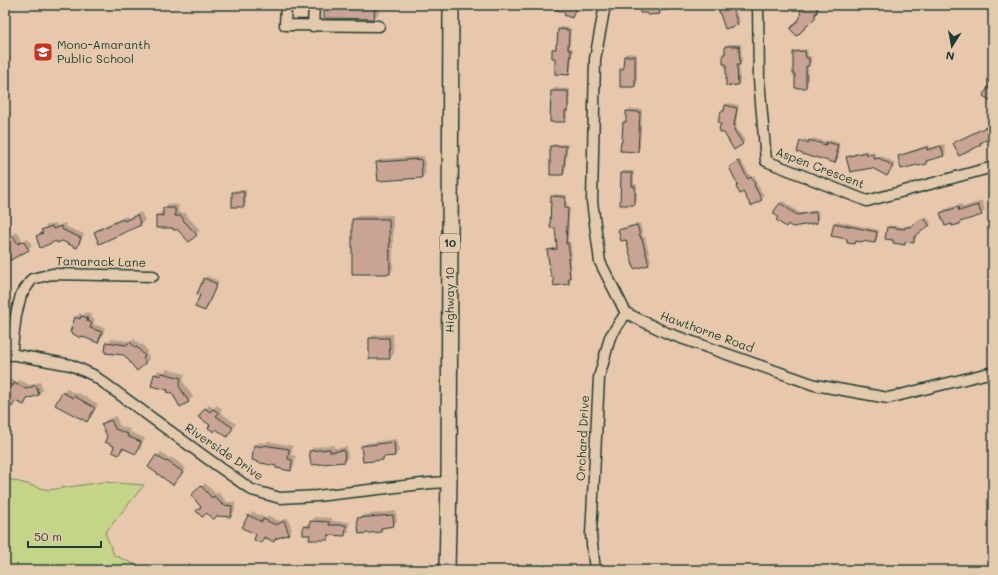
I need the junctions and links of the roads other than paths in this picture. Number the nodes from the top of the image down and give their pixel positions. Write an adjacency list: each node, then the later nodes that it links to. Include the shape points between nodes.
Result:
1 (286, 5): 6 (street, via 286,25)
2 (314, 5): 6 (street)
3 (451, 5): 13 (highway, Highway 10 / 10)
4 (605, 5): 10 (street, via 595,59 592,202 600,262)
5 (758, 5): 8 (street, Aspen Crescent, via 759,79 766,161 867,201)
6 (313, 26): 7 (street)
7 (378, 26)
8 (993, 167)
9 (153, 276): 11 (street, Tamarack Lane, via 52,274 32,279 20,295)
10 (626, 313): 12 (street, Hawthorne Road, via 667,333 815,385 888,398); 15 (street, Orchard Drive, via 610,337 599,378 591,535)
11 (8, 354): 13 (street, Riverside Drive, via 72,365 93,375 252,490 280,498)
12 (993, 372)
13 (449, 482): 14 (highway, Highway 10 / 10)
14 (447, 570)
15 (595, 570)

